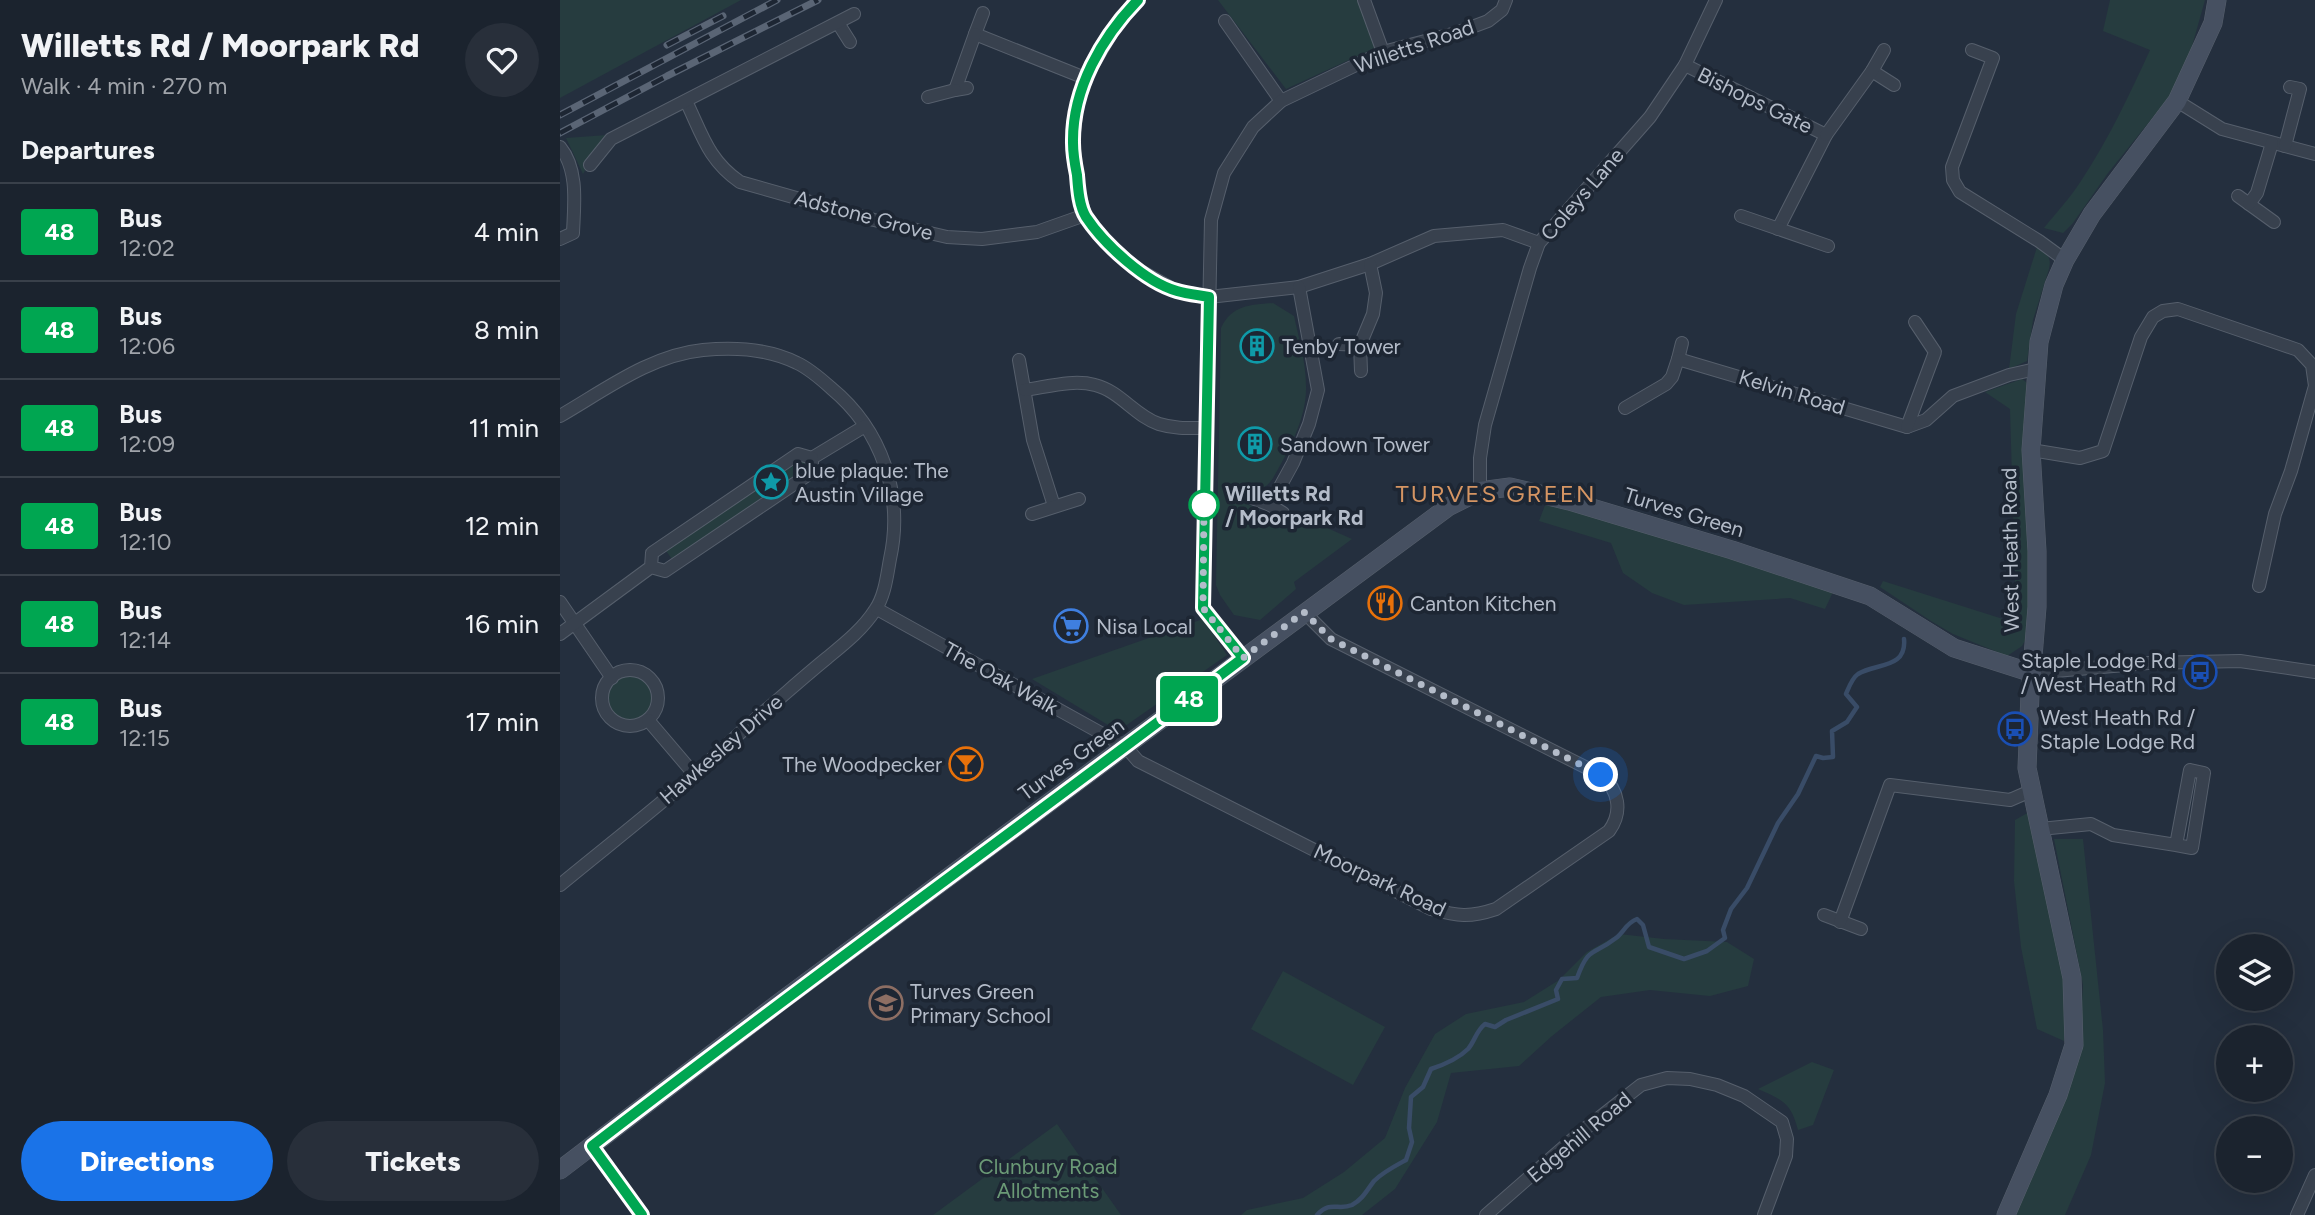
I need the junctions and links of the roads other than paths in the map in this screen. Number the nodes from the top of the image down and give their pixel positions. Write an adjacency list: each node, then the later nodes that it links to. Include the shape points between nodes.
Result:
1 (1138, 0): 17 (street, via 1121,17)
2 (1364, 0): 14 (street)
3 (1506, 0): 14 (street, Willetts Road, via 1488,22)
4 (1716, 0): 15 (street, Coleys Lane)
5 (2217, 0): 23 (street, West Heath Road, via 2213,23)
6 (983, 12): 10 (street)
7 (854, 14): 9 (street)
8 (1225, 21): 22 (street)
9 (838, 23): 11 (street); 21 (street)
10 (975, 34): 17 (street); 20 (street, via 961,89)
11 (850, 42)
12 (1884, 50): 16 (street, Bishops Gate)
13 (1972, 50): 38 (street, via 1993,58 1952,167 1953,180 1960,192)
14 (1383, 52): 22 (street, Willetts Road)
15 (1685, 65): 24 (street, Bishops Gate); 36 (street, Coleys Lane, via 1650,117)
16 (1872, 71): 18 (street); 24 (street, Bishops Gate)
17 (1085, 78): 31 (street, via 1073,142)
18 (1894, 85)
19 (2290, 87): 25 (street, via 2300,89)
20 (928, 97)
21 (685, 101): 28 (street, via 611,139); 31 (street, Adstone Grove, via 712,156 740,182 947,237 982,239 1037,232)
22 (1281, 101): 41 (street, Willetts Road, via 1253,127 1224,173 1212,220)
23 (2177, 101): 25 (street, via 2222,129); 38 (street, West Heath Road, via 2092,214)
24 (1826, 135): 34 (street, Bishops Gate)
25 (2279, 145): 27 (street); 30 (street)
26 (560, 148): 35 (street, via 566,154 574,188 573,233)
27 (2315, 154)
28 (590, 165)
29 (2238, 195): 30 (street)
30 (2249, 204): 33 (street)
31 (1085, 215): 41 (street, via 1112,249 1140,271 1175,290)
32 (1741, 216): 34 (street)
33 (2274, 222)
34 (1778, 229): 37 (street)
35 (560, 239)
36 (1539, 243): 39 (street, via 1503,230 1434,236); 58 (street, Coleys Lane, via 1485,425)
37 (1828, 246)
38 (2065, 260): 48 (street, West Heath Road, via 2043,323)
39 (1370, 264): 40 (street); 45 (street, via 1376,293)
40 (1299, 287): 41 (street); 61 (street, via 1318,390 1293,463)
41 (1209, 297): 55 (street, Willetts Road)
42 (1915, 322): 54 (street, via 1935,352)
43 (1682, 343): 46 (street)
44 (1339, 344): 45 (street)
45 (1360, 345): 49 (street)
46 (1678, 359): 51 (street, via 1666,384); 54 (street, Kelvin Road)
47 (1019, 360): 50 (street)
48 (2036, 369): 54 (street, via 1953,396 1926,419); 56 (street, West Heath Road)
49 (1361, 371)
50 (1025, 390): 55 (street, via 1096,385 1158,424); 62 (street, via 1033,440)
51 (1625, 408)
52 (560, 416): 53 (street, via 667,357 729,349 776,355 797,363 842,397)
53 (865, 425): 57 (street); 68 (street, via 887,470 895,523)
54 (1906, 427)
55 (1207, 428): 72 (street, Willetts Road, via 1203,608)
56 (2031, 450): 66 (street, via 2080,458 2103,451 2141,337 2153,317 2163,311 2178,309 2298,350 2312,365 2315,386 2275,514); 74 (street, West Heath Road, via 2037,595)
57 (813, 458): 65 (street, via 812,472 665,571); 65 (street, via 798,454 652,553)
58 (1480, 491): 69 (street, Turves Green, via 1448,507); 74 (street, Turves Green, via 1510,487 1755,558 1870,596 1954,648)
59 (1252, 498): 61 (street)
60 (1079, 499): 62 (street)
61 (1270, 505): 63 (street)
62 (1054, 506): 64 (street)
63 (1283, 513)
64 (1032, 514)
65 (651, 567): 70 (street)
66 (2259, 586)
67 (560, 601): 70 (street)
68 (877, 608): 77 (street, The Oak Walk); 78 (street, Hawkesley Drive, via 856,634)
69 (1304, 612): 72 (street, Turves Green); 77 (street, Moorpark Road, via 1331,639 1601,775 1611,783 1618,814 1609,831 1496,909 1462,917 1430,909 1138,761)
70 (576, 623): 71 (street); 75 (street)
71 (560, 634)
72 (1243, 658): 77 (street, Turves Green)
73 (2315, 672): 74 (street, via 2240,661)
74 (2032, 673): 79 (street, West Heath Road, via 2027,768)
75 (611, 678): 76 (street, via 603,694 612,720 630,726); 76 (street, via 636,671 651,680 658,697)
76 (648, 720): 78 (street)
77 (1126, 747): 86 (street, Turves Green)
78 (694, 774): 82 (street, Hawkesley Drive)
79 (2033, 790): 80 (street, West Heath Road); 84 (street, via 2010,800 1890,785)
80 (2040, 829): 81 (street, via 2091,824 2113,835); 92 (street, West Heath Road, via 2072,978 2074,1045 2058,1095)
81 (2176, 845): 81 (street, via 2190,770 2204,773 2192,848)
82 (560, 885)
83 (1824, 915): 84 (street)
84 (1840, 922): 85 (street)
85 (1861, 929)
86 (592, 1146): 87 (street, Turves Green); 89 (street)
87 (560, 1170)
88 (2315, 1175): 93 (street)
89 (642, 1215)
90 (1486, 1215): 91 (street, Edgehill Road, via 1641,1085 1667,1078 1717,1084 1782,1122 1786,1156)
91 (1764, 1215)
92 (2006, 1215)
93 (2297, 1215)

